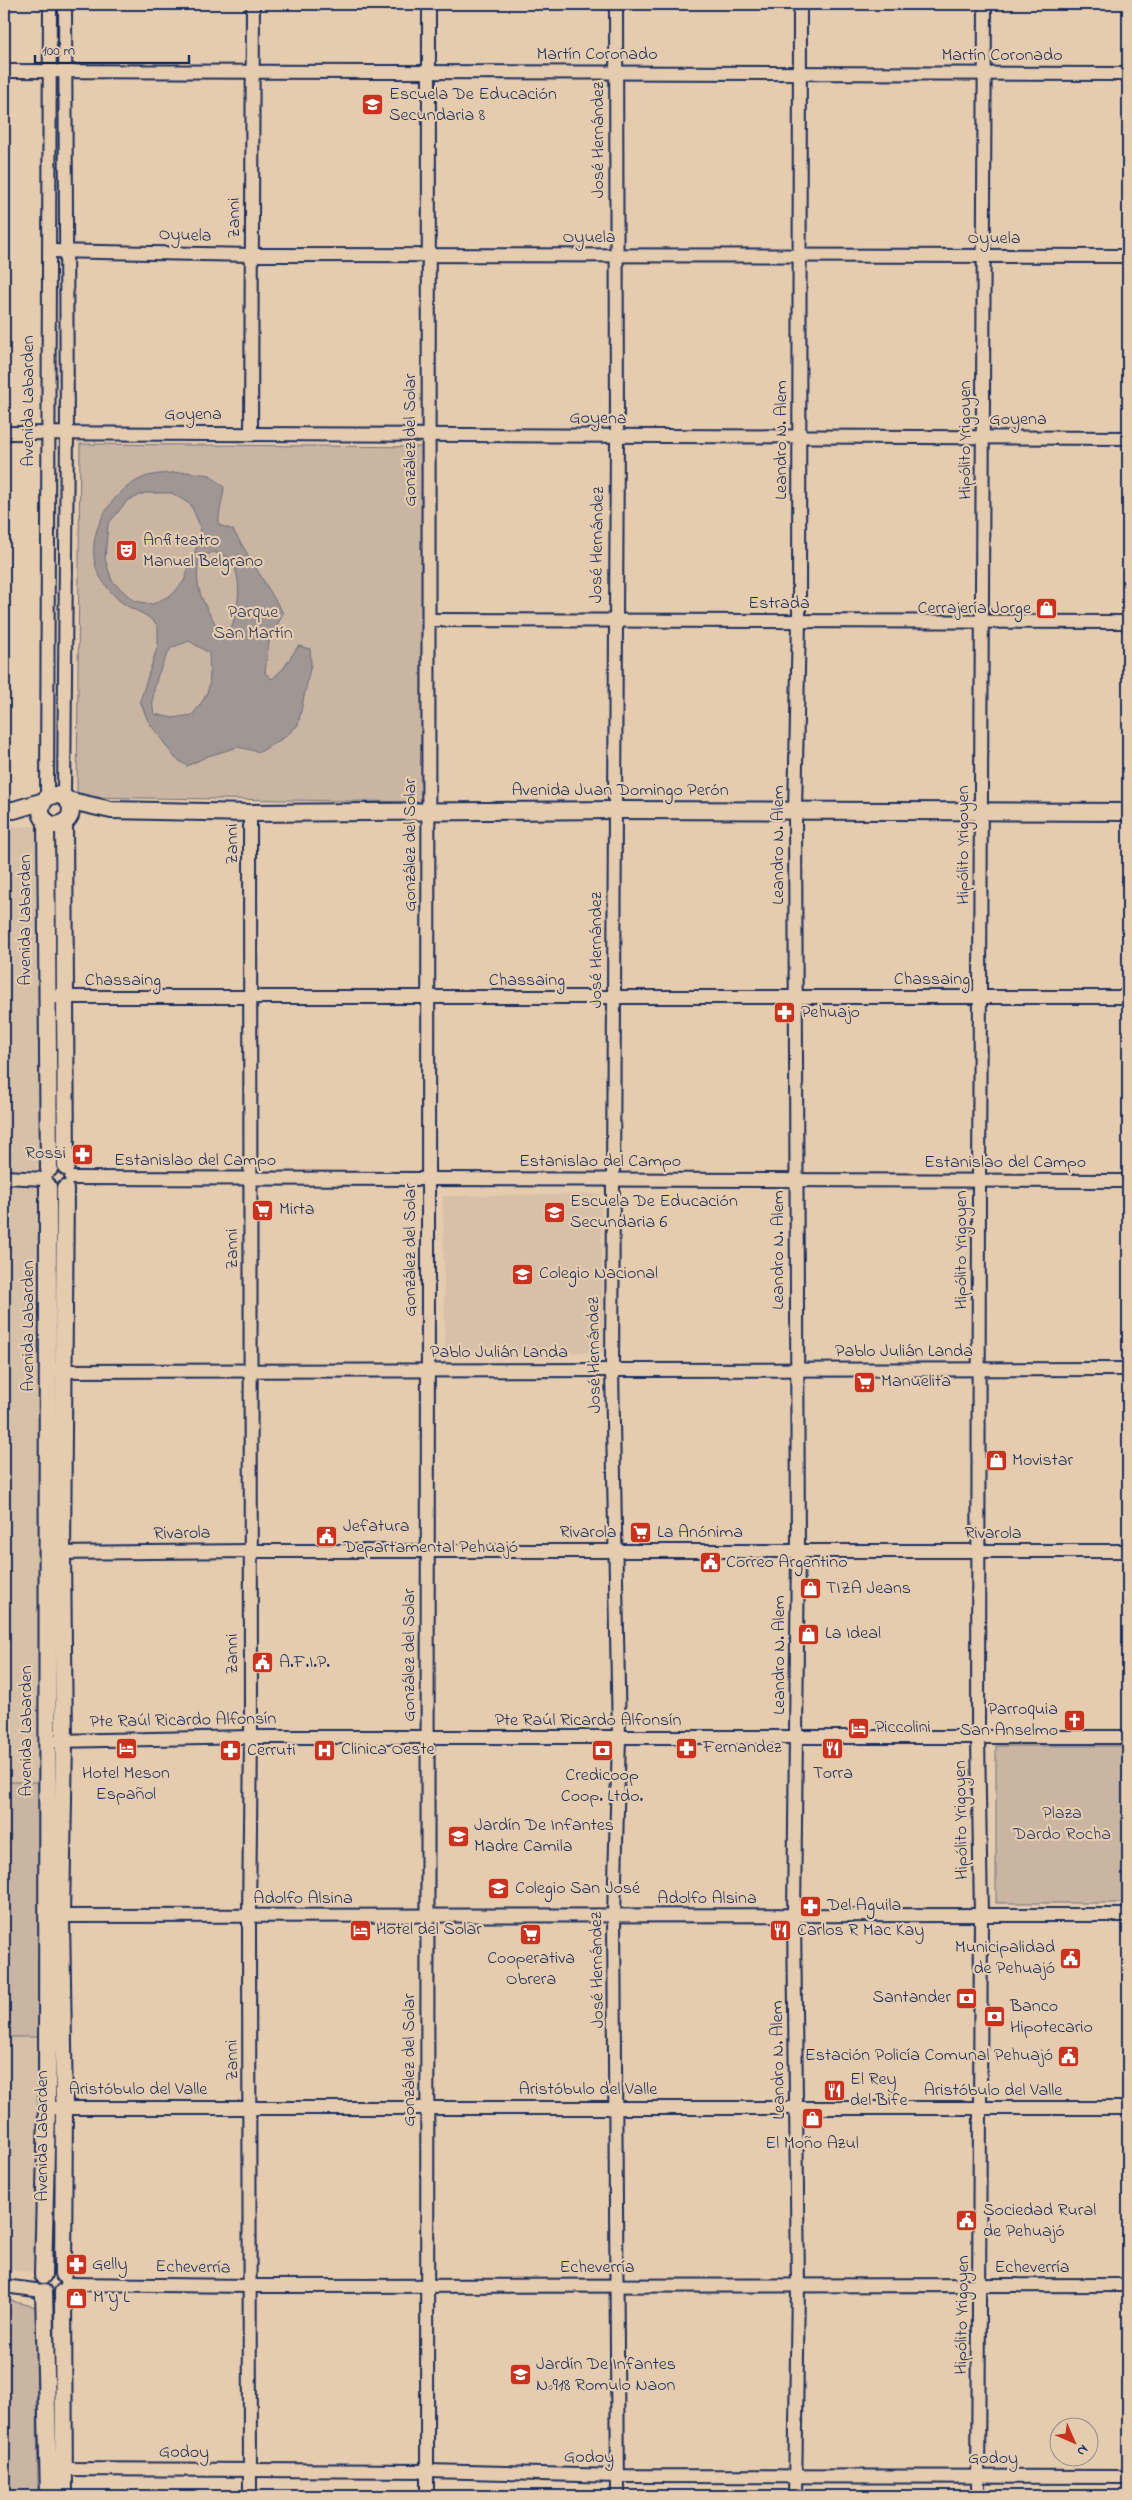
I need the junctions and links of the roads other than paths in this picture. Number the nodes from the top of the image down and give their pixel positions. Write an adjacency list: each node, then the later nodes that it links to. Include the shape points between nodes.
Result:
1 (50, 4): 9 (street, Avenida Labarden)
2 (65, 4): 10 (street)
3 (254, 4): 11 (street, Zanni)
4 (429, 4): 12 (street, González del Solar)
5 (616, 4): 13 (street, José Hernández)
6 (800, 4): 14 (street, Leandro N. Alem)
7 (985, 4): 15 (street, Hipólito Yrigoyen)
8 (4, 71): 9 (street, Martín Coronado)
9 (50, 72): 10 (street, Martín Coronado); 18 (street, Avenida Labarden)
10 (65, 72): 11 (street, Martín Coronado); 17 (street)
11 (253, 72): 12 (street, Martín Coronado); 19 (street, Zanni)
12 (429, 73): 13 (street, Martín Coronado); 20 (street, González del Solar)
13 (617, 73): 14 (street, Martín Coronado); 21 (street, José Hernández)
14 (800, 73): 15 (street, Martín Coronado); 22 (street, Leandro N. Alem)
15 (984, 73): 16 (street, Martín Coronado); 23 (street, Hipólito Yrigoyen)
16 (1128, 74)
17 (66, 250): 18 (street, Oyuela); 19 (street, Oyuela); 26 (street)
18 (50, 251): 25 (street, Avenida Labarden)
19 (252, 255): 20 (street, Oyuela); 28 (street, Zanni)
20 (429, 255): 21 (street, Oyuela); 29 (street, González del Solar)
21 (616, 256): 22 (street, Oyuela); 30 (street, José Hernández)
22 (800, 256): 23 (street, Oyuela); 31 (street, Leandro N. Alem)
23 (984, 256): 24 (street, Oyuela); 32 (street, Hipólito Yrigoyen)
24 (1128, 256)
25 (49, 432): 26 (street, Goyena); 27 (street, Goyena); 39 (street, Avenida Labarden)
26 (68, 432): 28 (street, Goyena); 40 (street)
27 (4, 433)
28 (251, 433): 29 (street, Goyena)
29 (429, 434): 30 (street, Goyena); 34 (street, González del Solar)
30 (617, 437): 31 (street, Goyena); 35 (street, José Hernández)
31 (799, 437): 32 (street, Goyena); 36 (street, Leandro N. Alem)
32 (984, 438): 33 (street, Goyena); 37 (street, Hipólito Yrigoyen)
33 (1128, 438)
34 (429, 620): 35 (street, Estrada); 44 (street, González del Solar)
35 (614, 621): 36 (street, Estrada); 43 (street, José Hernández)
36 (800, 621): 37 (street, Estrada); 45 (street, Leandro N. Alem)
37 (983, 622): 38 (street, Estrada); 46 (street, Hipólito Yrigoyen)
38 (1128, 622)
39 (45, 799): 40 (main road, via 55,795); 41 (main road); 49 (main road, via 41,810)
40 (66, 799): 42 (main road, Avenida Juan Domingo Perón); 50 (main road, via 71,810)
41 (9, 810): 49 (main road)
42 (111, 810): 48 (main road, Avenida Juan Domingo Perón); 50 (main road, Avenida Juan Domingo Perón)
43 (614, 810): 44 (main road, Avenida Juan Domingo Perón); 45 (main road, Avenida Juan Domingo Perón); 55 (street, José Hernández)
44 (429, 812): 48 (main road, Avenida Juan Domingo Perón); 54 (street, González del Solar)
45 (795, 812): 46 (main road, Avenida Juan Domingo Perón); 56 (street, Leandro N. Alem)
46 (981, 812): 47 (main road, Avenida Juan Domingo Perón); 57 (street, Hipólito Yrigoyen)
47 (1128, 812)
48 (250, 813): 58 (street, Zanni)
49 (45, 819): 50 (main road, via 56,825); 51 (main road, Avenida Labarden)
50 (65, 821): 53 (main road, Avenida Labarden)
51 (47, 997): 53 (street, Chassaing); 60 (main road, Avenida Labarden)
52 (1128, 997): 57 (street, Chassaing)
53 (64, 998): 58 (street, Chassaing); 61 (main road, Avenida Labarden)
54 (428, 998): 55 (street, Chassaing); 58 (street, Chassaing); 63 (street, González del Solar)
55 (615, 998): 56 (street, Chassaing); 64 (street, José Hernández)
56 (797, 998): 57 (street, Chassaing); 65 (street, Leandro N. Alem)
57 (981, 998): 66 (street, Hipólito Yrigoyen)
58 (251, 999): 62 (street, Zanni)
59 (4, 1178): 60 (street)
60 (48, 1178): 61 (main road, via 57,1165); 61 (main road, via 56,1191); 74 (main road, Avenida Labarden)
61 (68, 1178): 62 (street, Estanislao del Campo); 74 (main road, Avenida Labarden)
62 (250, 1179): 63 (street, Estanislao del Campo); 70 (street, Zanni)
63 (428, 1179): 64 (street, Estanislao del Campo); 71 (street, González del Solar)
64 (612, 1179): 65 (street, Estanislao del Campo); 72 (street, José Hernández)
65 (796, 1180): 66 (street, Estanislao del Campo); 73 (street, Leandro N. Alem)
66 (979, 1180): 67 (street, Estanislao del Campo); 68 (street, Hipólito Yrigoyen)
67 (1128, 1181)
68 (980, 1369): 69 (street, Pablo Julián Landa); 73 (street, Pablo Julián Landa); 79 (street, Hipólito Yrigoyen)
69 (1128, 1369)
70 (250, 1370): 71 (street, Pablo Julián Landa); 74 (street, Pablo Julián Landa); 75 (street, Zanni)
71 (428, 1370): 72 (street, Pablo Julián Landa); 76 (street, González del Solar)
72 (612, 1370): 73 (street, Pablo Julián Landa); 77 (street, José Hernández)
73 (797, 1370): 78 (street, Leandro N. Alem)
74 (56, 1371): 81 (main road, Avenida Labarden)
75 (250, 1551): 76 (street, Rivarola); 81 (street, Rivarola); 82 (street, Zanni)
76 (428, 1551): 77 (street, Rivarola); 85 (street, González del Solar)
77 (617, 1551): 78 (street, Rivarola); 86 (street, José Hernández)
78 (798, 1551): 79 (street, Rivarola); 87 (street, Leandro N. Alem)
79 (980, 1551): 80 (street, Rivarola); 83 (street, Hipólito Yrigoyen)
80 (1128, 1551)
81 (54, 1553): 88 (main road, Avenida Labarden); 89 (main road, Avenida Labarden)
82 (251, 1737): 85 (street, Pte Raúl Ricardo Alfonsín); 88 (street, Pte Raúl Ricardo Alfonsín); 93 (street, Zanni)
83 (978, 1737): 84 (street, Pte Raúl Ricardo Alfonsín); 87 (street, Pte Raúl Ricardo Alfonsín); 90 (street, Hipólito Yrigoyen)
84 (1128, 1737)
85 (428, 1738): 86 (street, Pte Raúl Ricardo Alfonsín); 96 (street, González del Solar)
86 (619, 1738): 87 (street, Pte Raúl Ricardo Alfonsín); 94 (street, José Hernández)
87 (797, 1738): 95 (street, Leandro N. Alem)
88 (64, 1740): 89 (street, Pte Raúl Ricardo Alfonsín); 92 (main road, Avenida Labarden)
89 (47, 1741): 92 (main road, Avenida Labarden)
90 (981, 1915): 91 (street, Adolfo Alsina); 95 (street, Adolfo Alsina); 102 (street, Hipólito Yrigoyen)
91 (1128, 1915)
92 (54, 1916): 93 (street, Adolfo Alsina); 98 (main road, Avenida Labarden)
93 (249, 1916): 96 (street, Adolfo Alsina); 97 (street, Zanni)
94 (614, 1916): 95 (street, Adolfo Alsina); 96 (street, Adolfo Alsina); 100 (street, José Hernández)
95 (794, 1916): 101 (street, Leandro N. Alem)
96 (428, 1917): 99 (street, González del Solar)
97 (251, 2107): 98 (street, Aristóbulo del Valle); 99 (street, Aristóbulo del Valle); 108 (street, Zanni)
98 (56, 2108): 104 (main road, Avenida Labarden); 105 (main road, Avenida Labarden)
99 (428, 2108): 100 (street, Aristóbulo del Valle); 109 (street, González del Solar)
100 (617, 2108): 101 (street, Aristóbulo del Valle); 110 (street, José Hernández)
101 (798, 2108): 102 (street, Aristóbulo del Valle); 111 (street, Leandro N. Alem)
102 (981, 2108): 103 (street, Aristóbulo del Valle); 112 (street, Hipólito Yrigoyen)
103 (1128, 2108)
104 (64, 2283): 105 (main road, via 54,2296); 105 (main road, via 51,2270); 108 (street, Echeverría); 113 (main road, Avenida Labarden)
105 (43, 2284): 106 (street); 113 (main road, Avenida Labarden)
106 (8, 2285)
107 (1128, 2285): 112 (street, Echeverría)
108 (252, 2286): 109 (street, Echeverría); 114 (street, Zanni)
109 (427, 2286): 110 (street, Echeverría); 115 (street, González del Solar)
110 (616, 2286): 111 (street, Echeverría); 116 (street, José Hernández)
111 (798, 2286): 112 (street, Echeverría); 117 (street, Leandro N. Alem)
112 (981, 2286): 118 (street, Hipólito Yrigoyen)
113 (56, 2469): 114 (street, Godoy); 120 (main road, Avenida Labarden); 121 (main road, Avenida Labarden)
114 (250, 2471): 115 (street, Godoy); 122 (street, Zanni)
115 (428, 2471): 116 (street, Godoy); 123 (street, González del Solar)
116 (618, 2476): 117 (street, Godoy); 124 (street, José Hernández)
117 (795, 2476): 118 (street, Godoy); 125 (street, Leandro N. Alem)
118 (978, 2477): 119 (street, Godoy); 126 (street, Hipólito Yrigoyen)
119 (1128, 2477)
120 (49, 2496)
121 (64, 2496)
122 (250, 2496)
123 (428, 2496)
124 (618, 2496)
125 (795, 2496)
126 (978, 2496)

